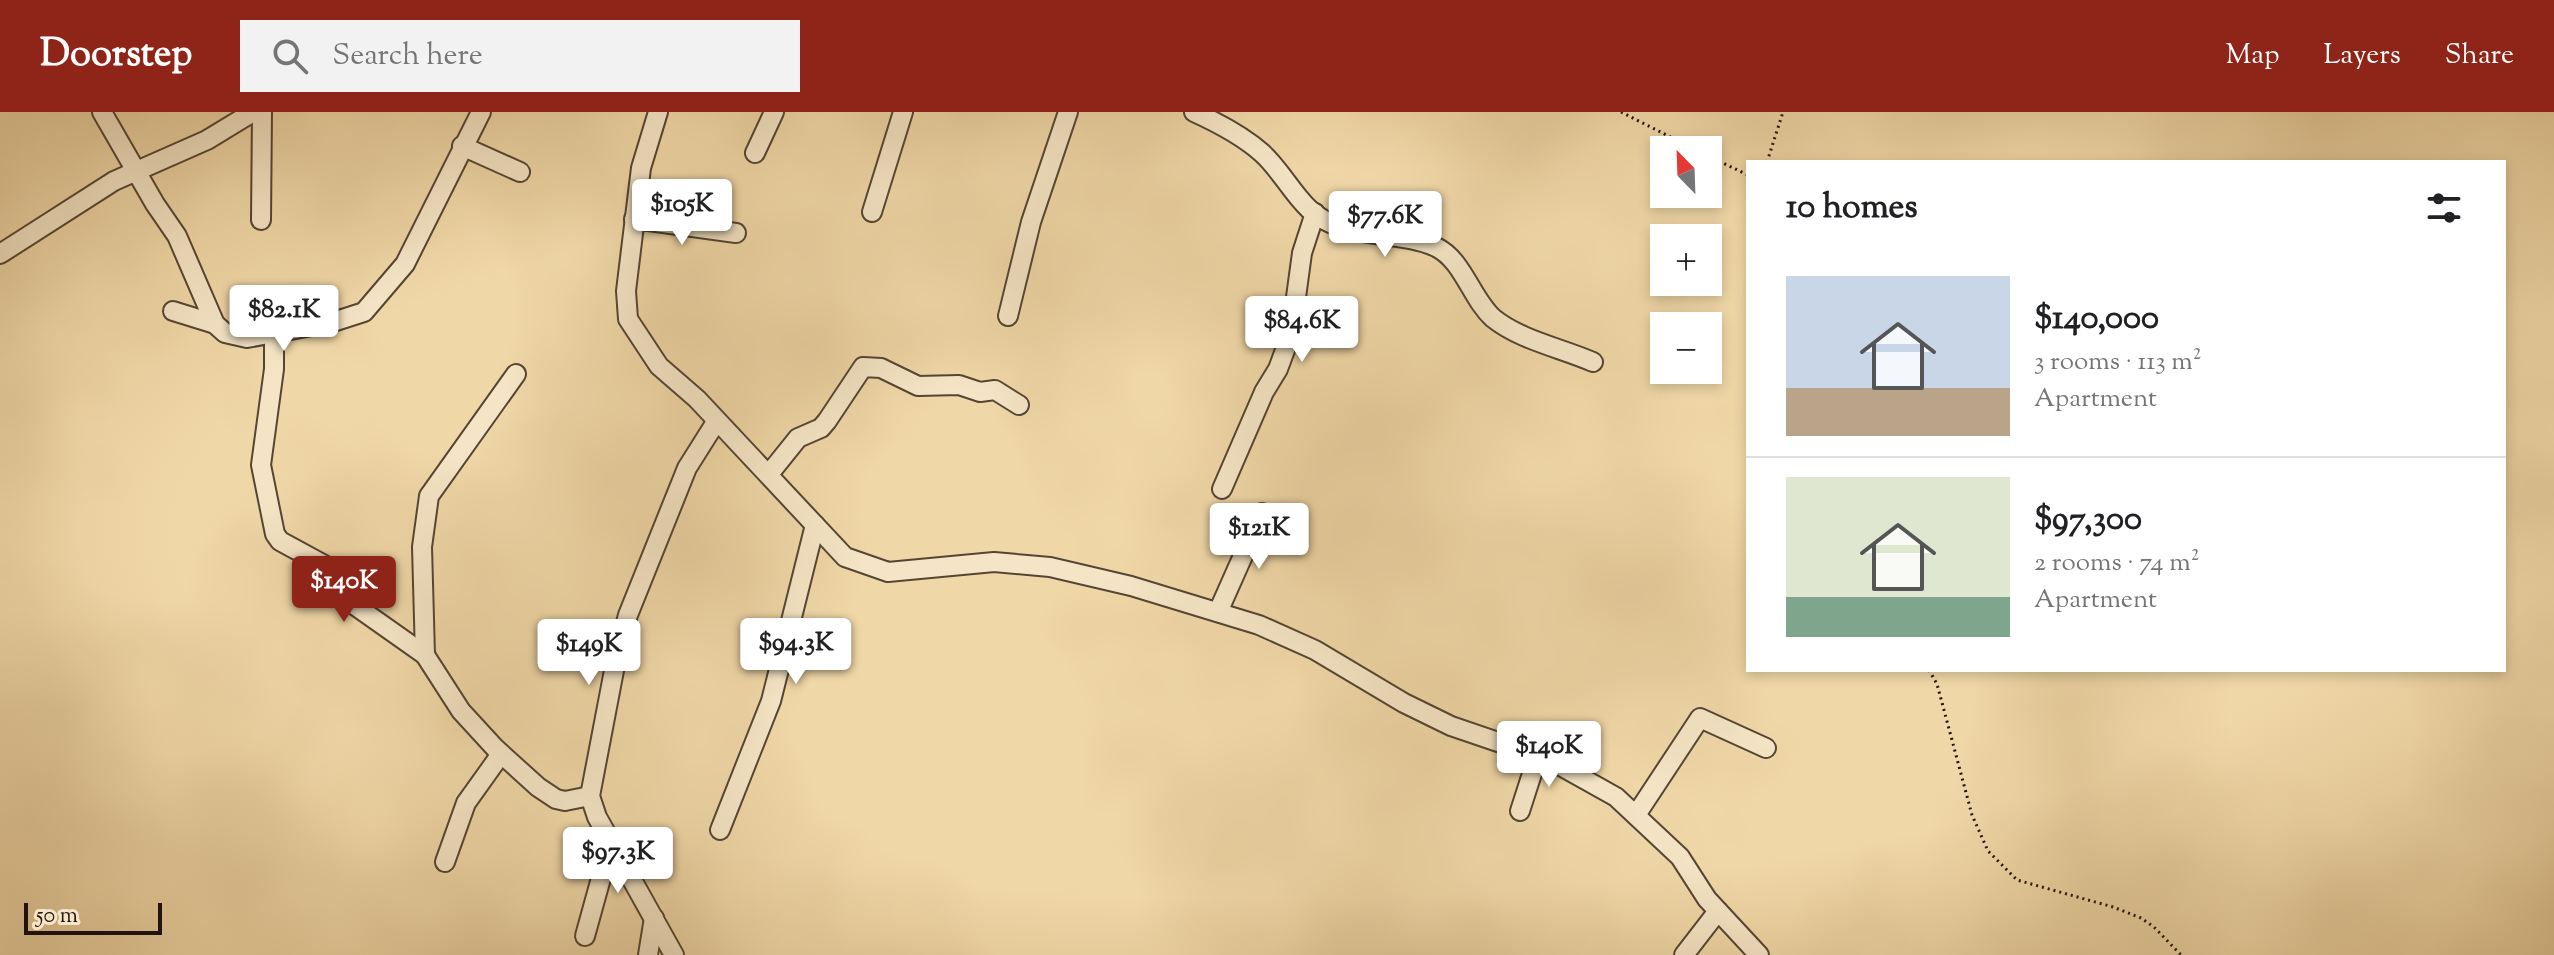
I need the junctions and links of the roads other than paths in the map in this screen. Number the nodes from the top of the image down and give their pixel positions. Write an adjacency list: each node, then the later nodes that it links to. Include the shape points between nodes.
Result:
1 (102, 112): 12 (street)
2 (253, 112): 12 (street, via 207,140)
3 (262, 112): 17 (street)
4 (481, 112): 10 (street)
5 (658, 112): 16 (street, via 641,168)
6 (774, 112): 11 (street)
7 (903, 112): 14 (street)
8 (1068, 112): 21 (street, via 1031,222)
9 (1194, 112): 15 (street, via 1262,153)
10 (462, 146): 13 (street); 23 (street, via 405,264 373,304 351,317)
11 (755, 153)
12 (136, 170): 19 (street); 22 (street, via 177,236)
13 (520, 172)
14 (872, 212)
15 (1315, 213): 24 (street, via 1366,235 1435,247 1449,257 1497,321); 29 (street, via 1302,253 1291,334)
16 (634, 219): 18 (street); 27 (street, via 628,319 659,366)
17 (261, 220)
18 (736, 233)
19 (0, 254)
20 (173, 311): 22 (street)
21 (1008, 316)
22 (215, 324): 23 (street, via 238,337)
23 (274, 333): 33 (street, via 261,465 275,534 286,546 326,566 357,607)
24 (1593, 362)
25 (516, 374): 33 (street, via 429,496 422,547)
26 (1019, 405): 28 (street, via 995,390 918,386 867,365 821,428 798,438)
27 (716, 422): 28 (street); 37 (street, via 687,468 628,615)
28 (769, 474): 31 (street)
29 (1222, 489)
30 (1262, 513): 32 (street)
31 (815, 525): 32 (street, via 845,557 888,572 994,562 1050,567); 40 (street, via 771,701)
32 (1218, 612): 36 (street, via 1315,650 1451,726)
33 (425, 655): 35 (street, via 461,711)
34 (1766, 748): 39 (street, via 1700,718)
35 (501, 754): 37 (street, via 556,799); 42 (street, via 466,803)
36 (1538, 755): 38 (street); 39 (street, via 1589,779)
37 (590, 796): 41 (street)
38 (1520, 811)
39 (1636, 815): 43 (street, via 1680,857)
40 (720, 830)
41 (611, 842): 44 (street); 45 (street)
42 (445, 862)
43 (1718, 911): 48 (street); 49 (street)
44 (654, 918): 46 (street); 47 (street)
45 (585, 936)
46 (648, 955)
47 (674, 955)
48 (1684, 955)
49 (1759, 955)

